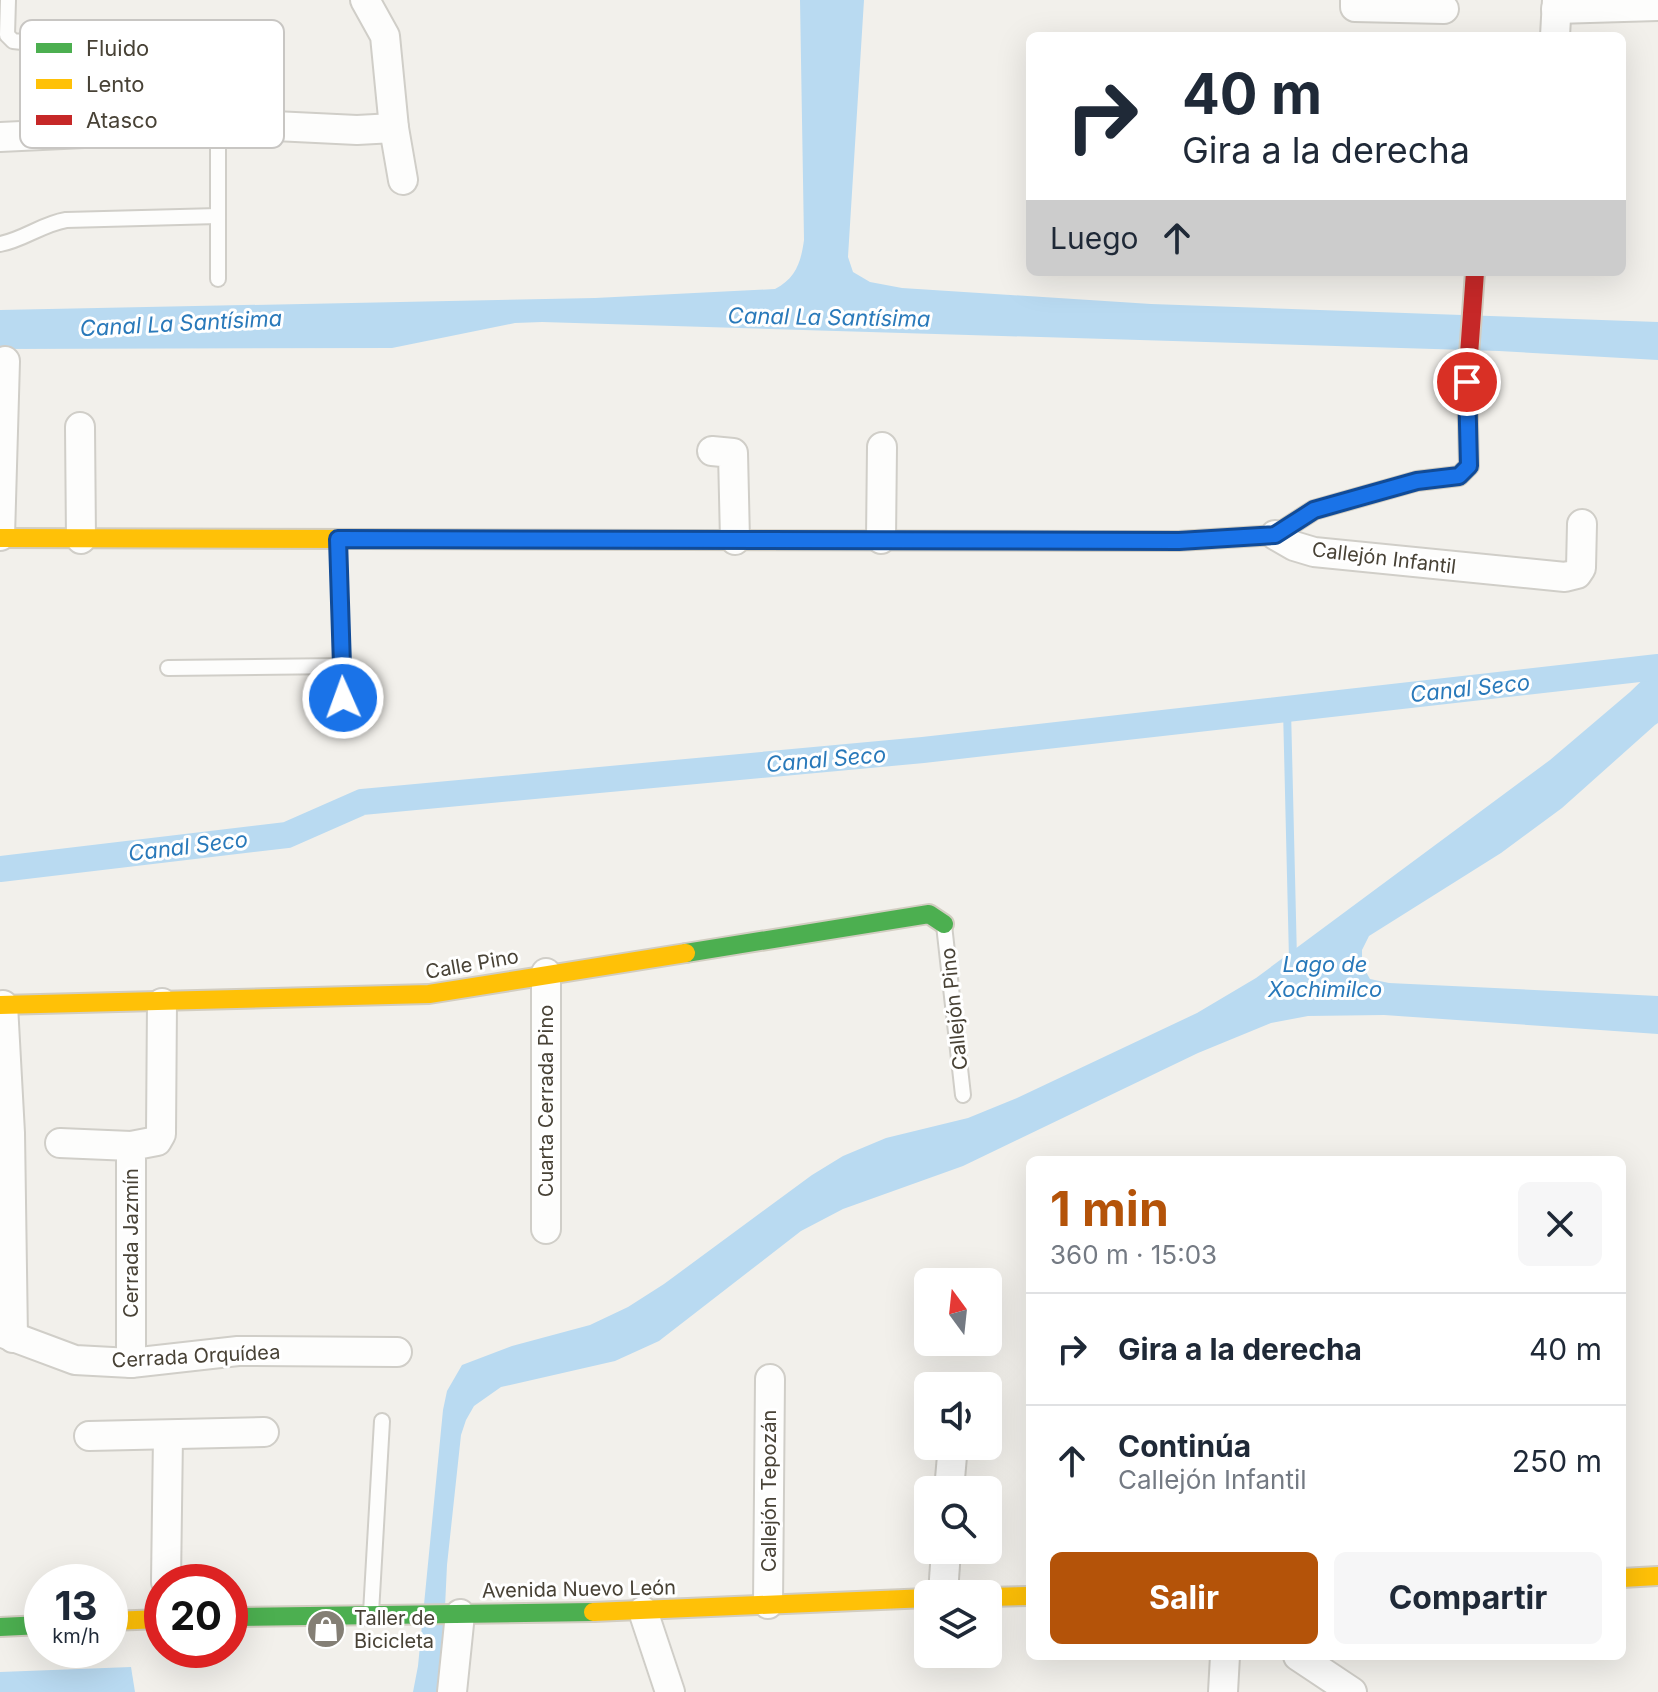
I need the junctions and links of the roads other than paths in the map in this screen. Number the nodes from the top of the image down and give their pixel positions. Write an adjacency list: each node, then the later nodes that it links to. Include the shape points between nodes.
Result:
1 (8, 0): 7 (lane, via 10,39)
2 (365, 0): 9 (street, via 385,36)
3 (1355, 0): 5 (street, via 1355,7)
4 (1658, 6): 6 (street)
5 (1444, 15)
6 (1556, 15)
7 (20, 41)
8 (284, 127): 9 (street)
9 (394, 128): 13 (street)
10 (20, 136): 11 (street)
11 (0, 137)
12 (218, 148): 14 (lane)
13 (403, 180)
14 (218, 216): 15 (lane, via 66,220); 17 (lane)
15 (0, 244)
16 (1474, 276): 23 (street, Callejón Infantil, via 1467,382 1469,466 1459,476 1406,483 1314,510)
17 (218, 279)
18 (5, 361): 24 (street)
19 (80, 427): 25 (street)
20 (882, 447): 27 (street)
21 (712, 451): 28 (street, via 733,453)
22 (1582, 524): 23 (street, Callejón Infantil, via 1581,568 1565,577 1314,552)
23 (1275, 535): 27 (street, via 1179,541)
24 (0, 537): 25 (street)
25 (81, 539): 26 (street)
26 (338, 539): 28 (street); 29 (lane)
27 (881, 539): 28 (street)
28 (735, 540)
29 (342, 666): 30 (lane); 31 (lane)
30 (168, 668)
31 (343, 698)
32 (944, 924): 33 (street, Calle Pino, via 929,914 657,960); 36 (lane, Callejón Pino)
33 (546, 973): 34 (street, Calle Pino, via 404,997); 39 (street, Cuarta Cerrada Pino)
34 (162, 1003): 35 (street, Calle Pino); 38 (street, Cerrada Jazmín, via 161,1134 157,1141)
35 (2, 1005): 40 (street, via 10,1133)
36 (963, 1095)
37 (60, 1143): 38 (street)
38 (131, 1146): 42 (street, Cerrada Jazmín)
39 (546, 1229)
40 (7, 1335): 42 (street, Cerrada Orquídea, via 75,1360)
41 (397, 1352): 42 (street, Cerrada Orquídea, via 238,1351)
42 (131, 1363)
43 (770, 1379): 54 (street, Callejón Tepozán)
44 (382, 1421): 56 (lane)
45 (264, 1432): 47 (street)
46 (89, 1436): 47 (street)
47 (168, 1436): 48 (street)
48 (166, 1564)
49 (1658, 1576): 50 (street)
50 (1626, 1578)
51 (1026, 1596): 52 (street)
52 (1002, 1597)
53 (914, 1599): 54 (street, Avenida Nuevo León)
54 (768, 1604): 55 (street, Avenida Nuevo León)
55 (643, 1611): 57 (street, Avenida Nuevo León); 64 (street)
56 (371, 1613): 57 (street, Avenida Nuevo León); 58 (street, Avenida Nuevo León)
57 (458, 1614): 63 (street)
58 (248, 1616)
59 (24, 1626): 60 (street)
60 (0, 1627)
61 (1225, 1660): 65 (street)
62 (1304, 1660): 66 (street)
63 (452, 1692)
64 (670, 1692)
65 (1223, 1692)
66 (1352, 1692)

